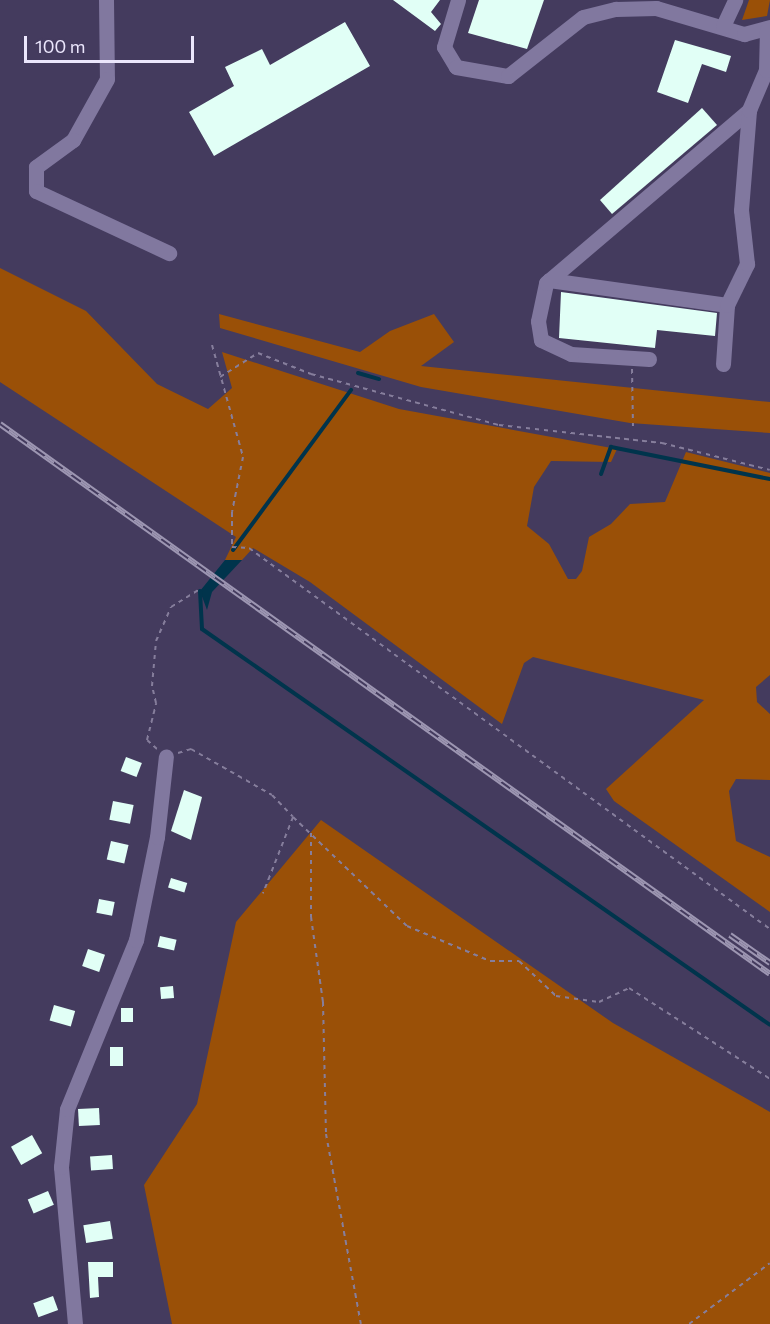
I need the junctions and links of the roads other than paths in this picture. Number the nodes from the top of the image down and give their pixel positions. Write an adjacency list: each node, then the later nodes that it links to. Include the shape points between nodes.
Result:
1 (106, 0): 7 (street, via 107,79 73,140 36,167 36,191)
2 (458, 0): 4 (street, via 444,47 456,67 508,76 583,17 657,9)
3 (735, 0): 4 (street)
4 (723, 26): 5 (street, via 744,34)
5 (769, 28): 6 (street, via 766,70)
6 (750, 110): 8 (street); 9 (street, via 741,210 747,264)
7 (169, 253)
8 (549, 280): 9 (street); 10 (street, via 538,321 541,340 571,354)
9 (727, 305): 11 (street)
10 (649, 358)
11 (723, 364)
12 (166, 756): 13 (street, via 157,837 136,940 67,1109 61,1167)
13 (75, 1324)

